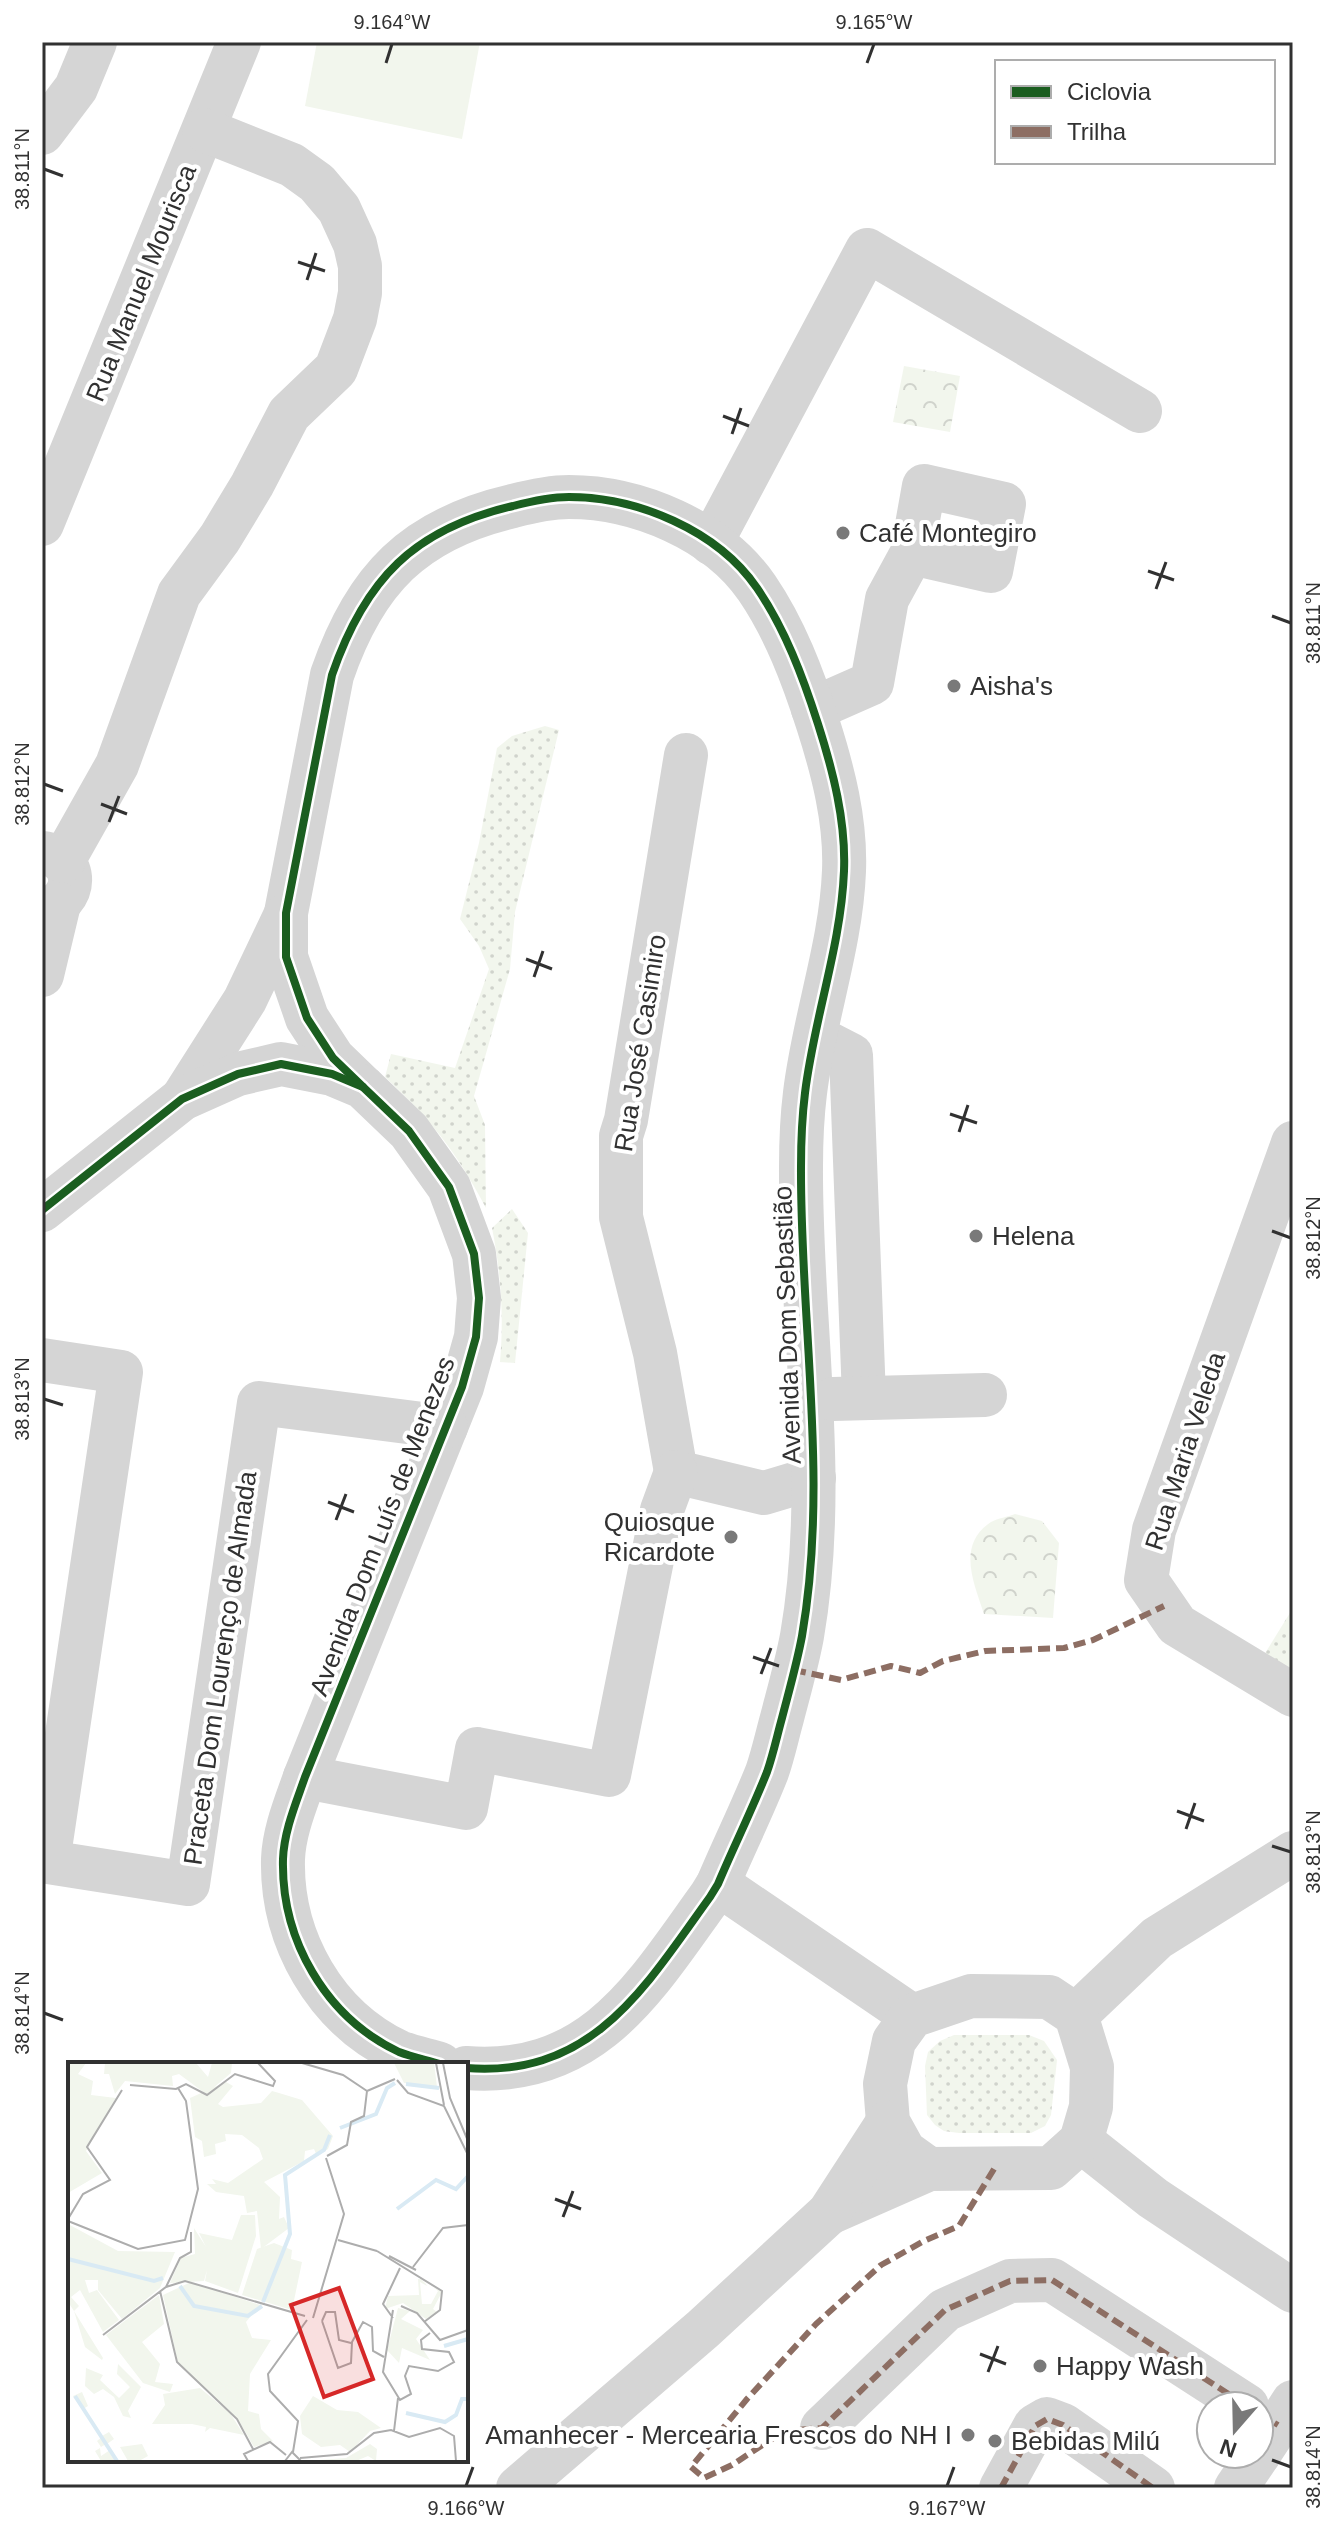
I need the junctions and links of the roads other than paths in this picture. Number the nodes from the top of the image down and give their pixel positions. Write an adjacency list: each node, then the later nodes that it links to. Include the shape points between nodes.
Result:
1 (95, 42): 4 (street, via 76,88)
2 (239, 42): 3 (street, Rua Manuel Mourisca)
3 (204, 130): 6 (street, Rua Manuel Mourisca); 11 (street, via 292,165 339,209 360,266 355,319 336,369 289,414 220,538 179,594 117,765)
4 (42, 133)
5 (1140, 411): 7 (street, via 867,250)
6 (42, 524)
7 (711, 543): 9 (street, Avenida Dom Sebastião, via 756,586 798,662); 12 (street, Avenida Dom Sebastião, via 616,501 545,498 479,514 428,537 384,575 345,636 332,675)
8 (912, 553): 9 (street, via 887,599 872,683)
9 (813, 709): 14 (street, Avenida Dom Sebastião, via 838,797 844,873)
10 (686, 755): 24 (street, Rua José Casimiro, via 621,1136 621,1217 655,1353)
11 (52, 882): 13 (street)
12 (286, 913): 15 (street, via 286,957 307,1018 333,1058); 16 (street, via 245,1000)
13 (42, 975)
14 (816, 1037): 21 (street, via 851,1055); 22 (street, Avenida Dom Sebastião, via 805,1091 801,1167)
15 (363, 1087): 16 (street, Avenida Dom Luís de Menezes, via 332,1074 281,1064 238,1074); 23 (street, Avenida Dom Luís de Menezes, via 409,1131 449,1187 474,1254 476,1337)
16 (182, 1099): 18 (street, Avenida Dom Luís de Menezes)
17 (1293, 1143): 26 (street, Rua Maria Veleda, via 1154,1530 1146,1580 1177,1625)
18 (42, 1210)
19 (42, 1360): 23 (street, Praceta Dom Lourenço de Almada, via 121,1372 48,1862 188,1884 259,1403)
20 (985, 1395): 21 (street)
21 (864, 1398): 22 (street)
22 (811, 1399): 25 (street, Avenida Dom Sebastião)
23 (446, 1427): 27 (street, Avenida Dom Luís de Menezes)
24 (676, 1472): 25 (street, via 764,1493); 27 (street, via 662,1510 609,1775 477,1749 466,1808)
25 (814, 1478): 29 (street, Avenida Dom Sebastião, via 810,1573 794,1670 768,1768)
26 (1293, 1695)
27 (305, 1777): 32 (street, Avenida Dom Luís de Menezes, via 283,1857 285,1905 297,1944 321,1988 360,2027 400,2052)
28 (1293, 1853): 30 (street, via 1157,1938)
29 (718, 1884): 31 (street); 33 (street, via 643,1990 611,2022 573,2048 534,2062 495,2070)
30 (1076, 2015): 31 (street, via 1049,1997 971,1996); 35 (street, via 1092,2067 1091,2107)
31 (912, 2016): 34 (street, via 894,2041 885,2084)
32 (433, 2062)
33 (468, 2068)
34 (888, 2122): 36 (street, via 904,2151); 37 (street)
35 (1081, 2141): 36 (street, via 1051,2168); 38 (street, via 1153,2198)
36 (929, 2169): 37 (street)
37 (829, 2213): 41 (street)
38 (1293, 2291)
39 (1213, 2390): 40 (street, via 1052,2280 1010,2281 945,2310)
40 (822, 2428)
41 (518, 2488)
42 (1001, 2488): 43 (street, via 1035,2426 1047,2419)
43 (1153, 2488)

